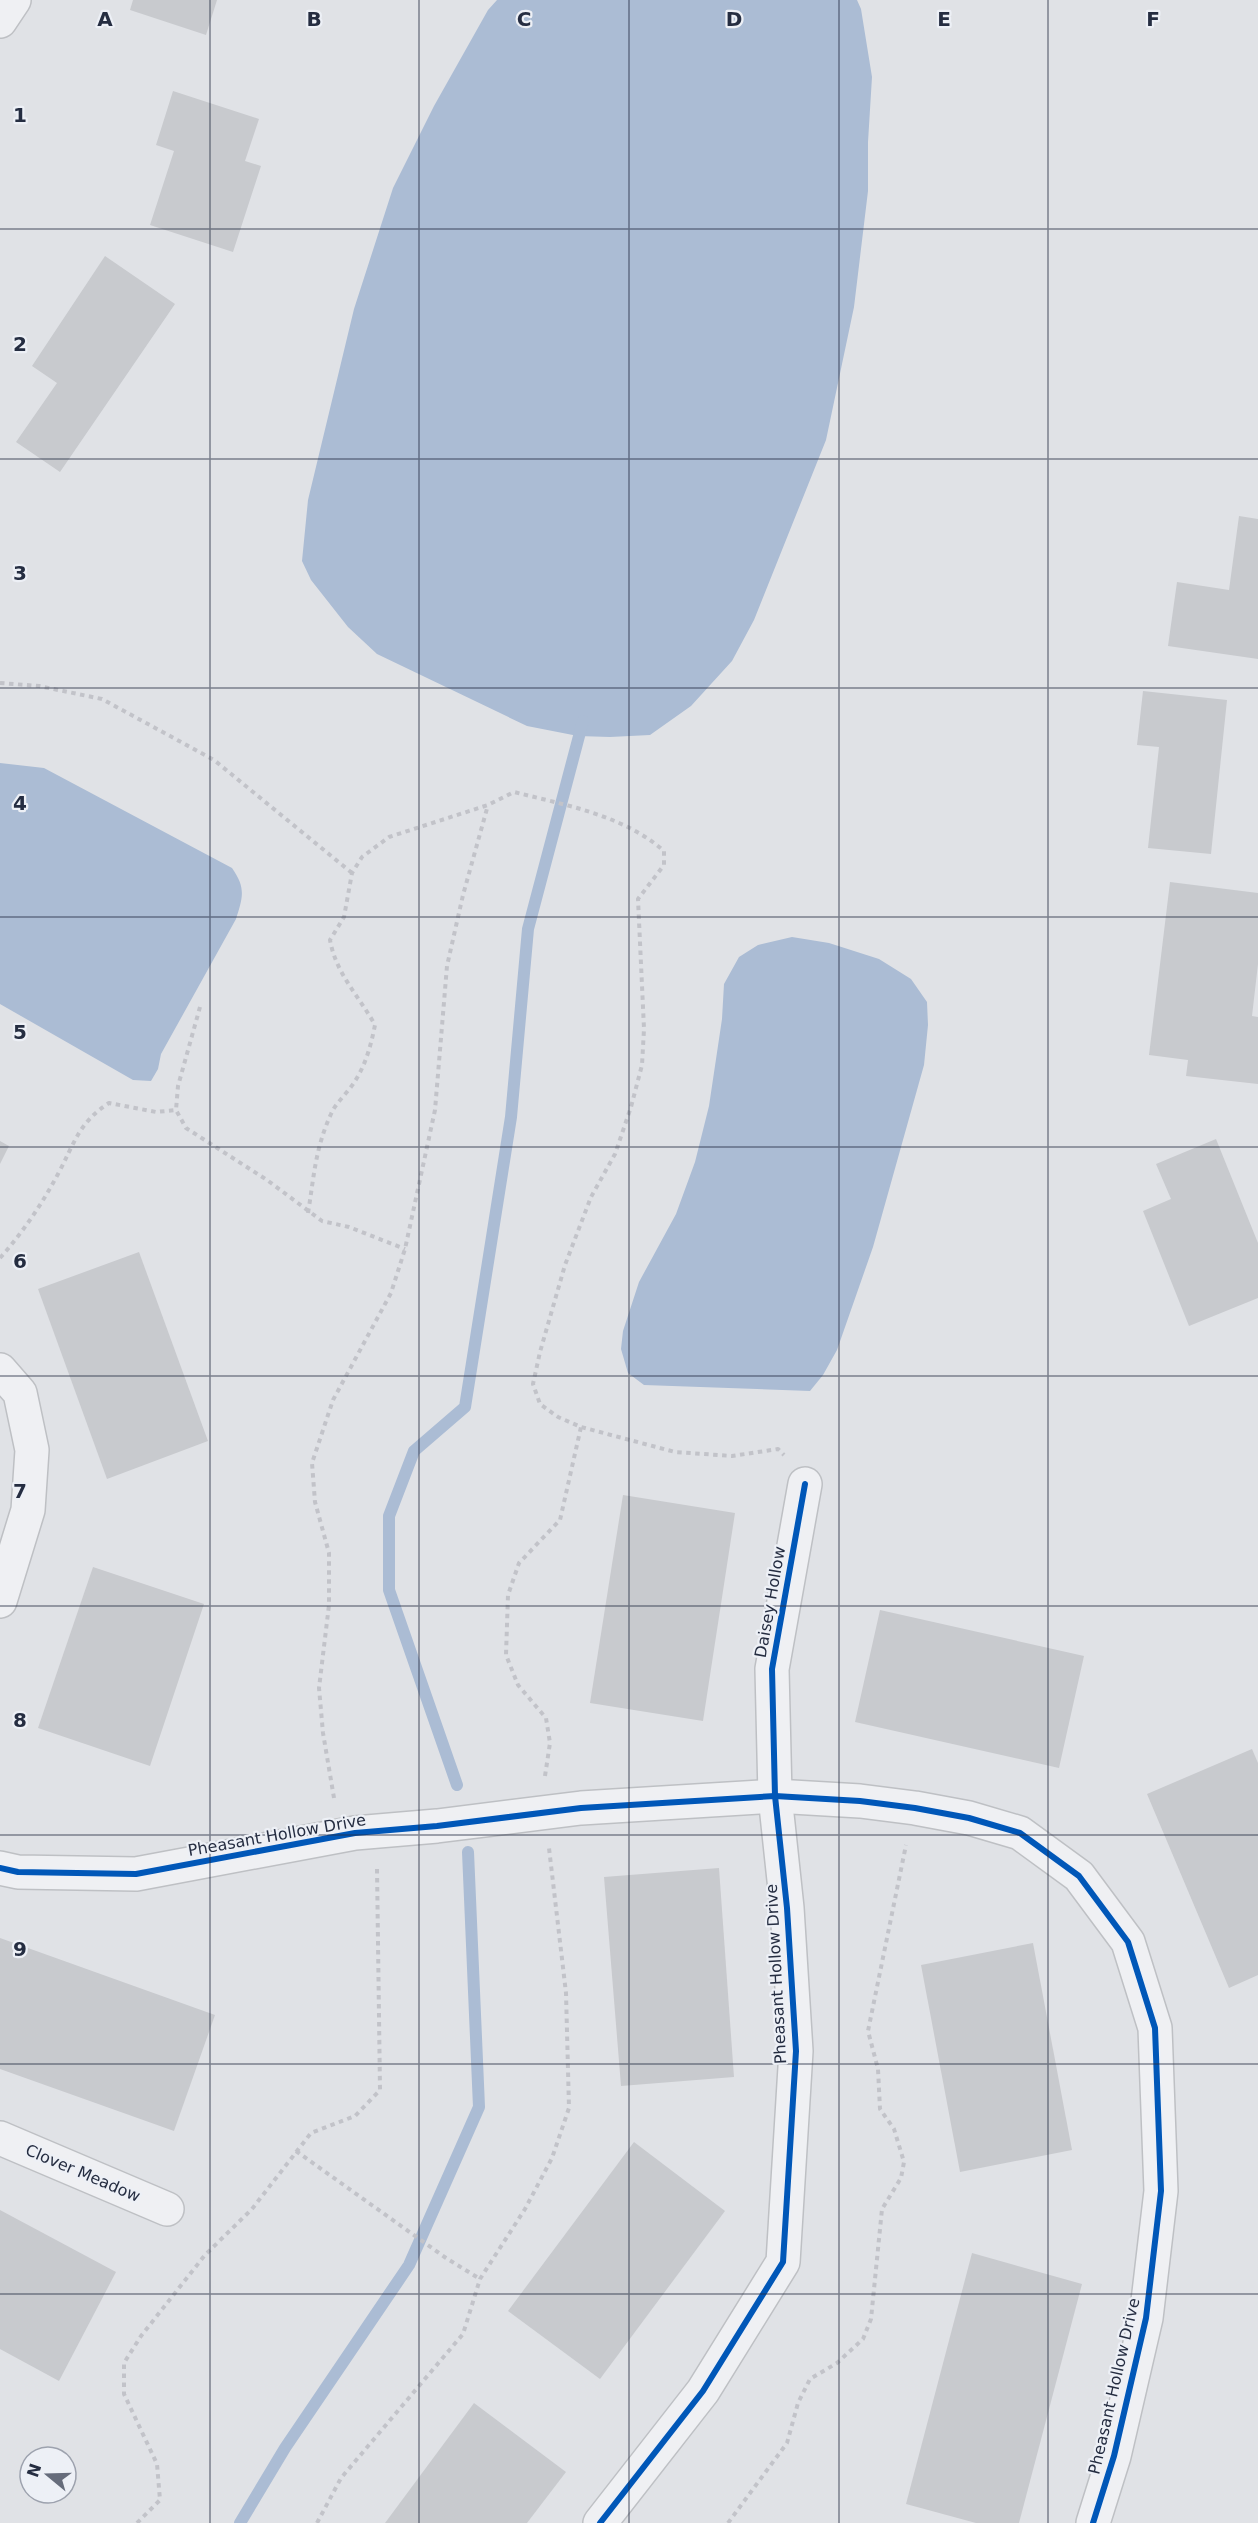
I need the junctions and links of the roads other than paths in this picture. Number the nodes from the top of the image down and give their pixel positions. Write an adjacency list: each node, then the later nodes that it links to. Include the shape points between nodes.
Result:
1 (14, 0): 2 (street)
2 (0, 21)
3 (0, 1370): 5 (street, via 20,1394 32,1450 28,1510)
4 (805, 1484): 6 (street, Daisey Hollow, via 772,1669)
5 (0, 1601)
6 (775, 1796): 7 (street, Pheasant Hollow Drive, via 581,1808 437,1827 355,1833 136,1874 18,1872); 10 (street, Pheasant Hollow Drive, via 796,2051 783,2262 703,2391); 11 (street, Pheasant Hollow Drive, via 915,1808 1020,1833 1078,1876 1128,1942 1155,2028 1161,2191 1146,2318 1114,2456)
7 (0, 1868)
8 (0, 2138): 9 (street, Clover Meadow)
9 (167, 2209)
10 (600, 2523)
11 (1093, 2523)

